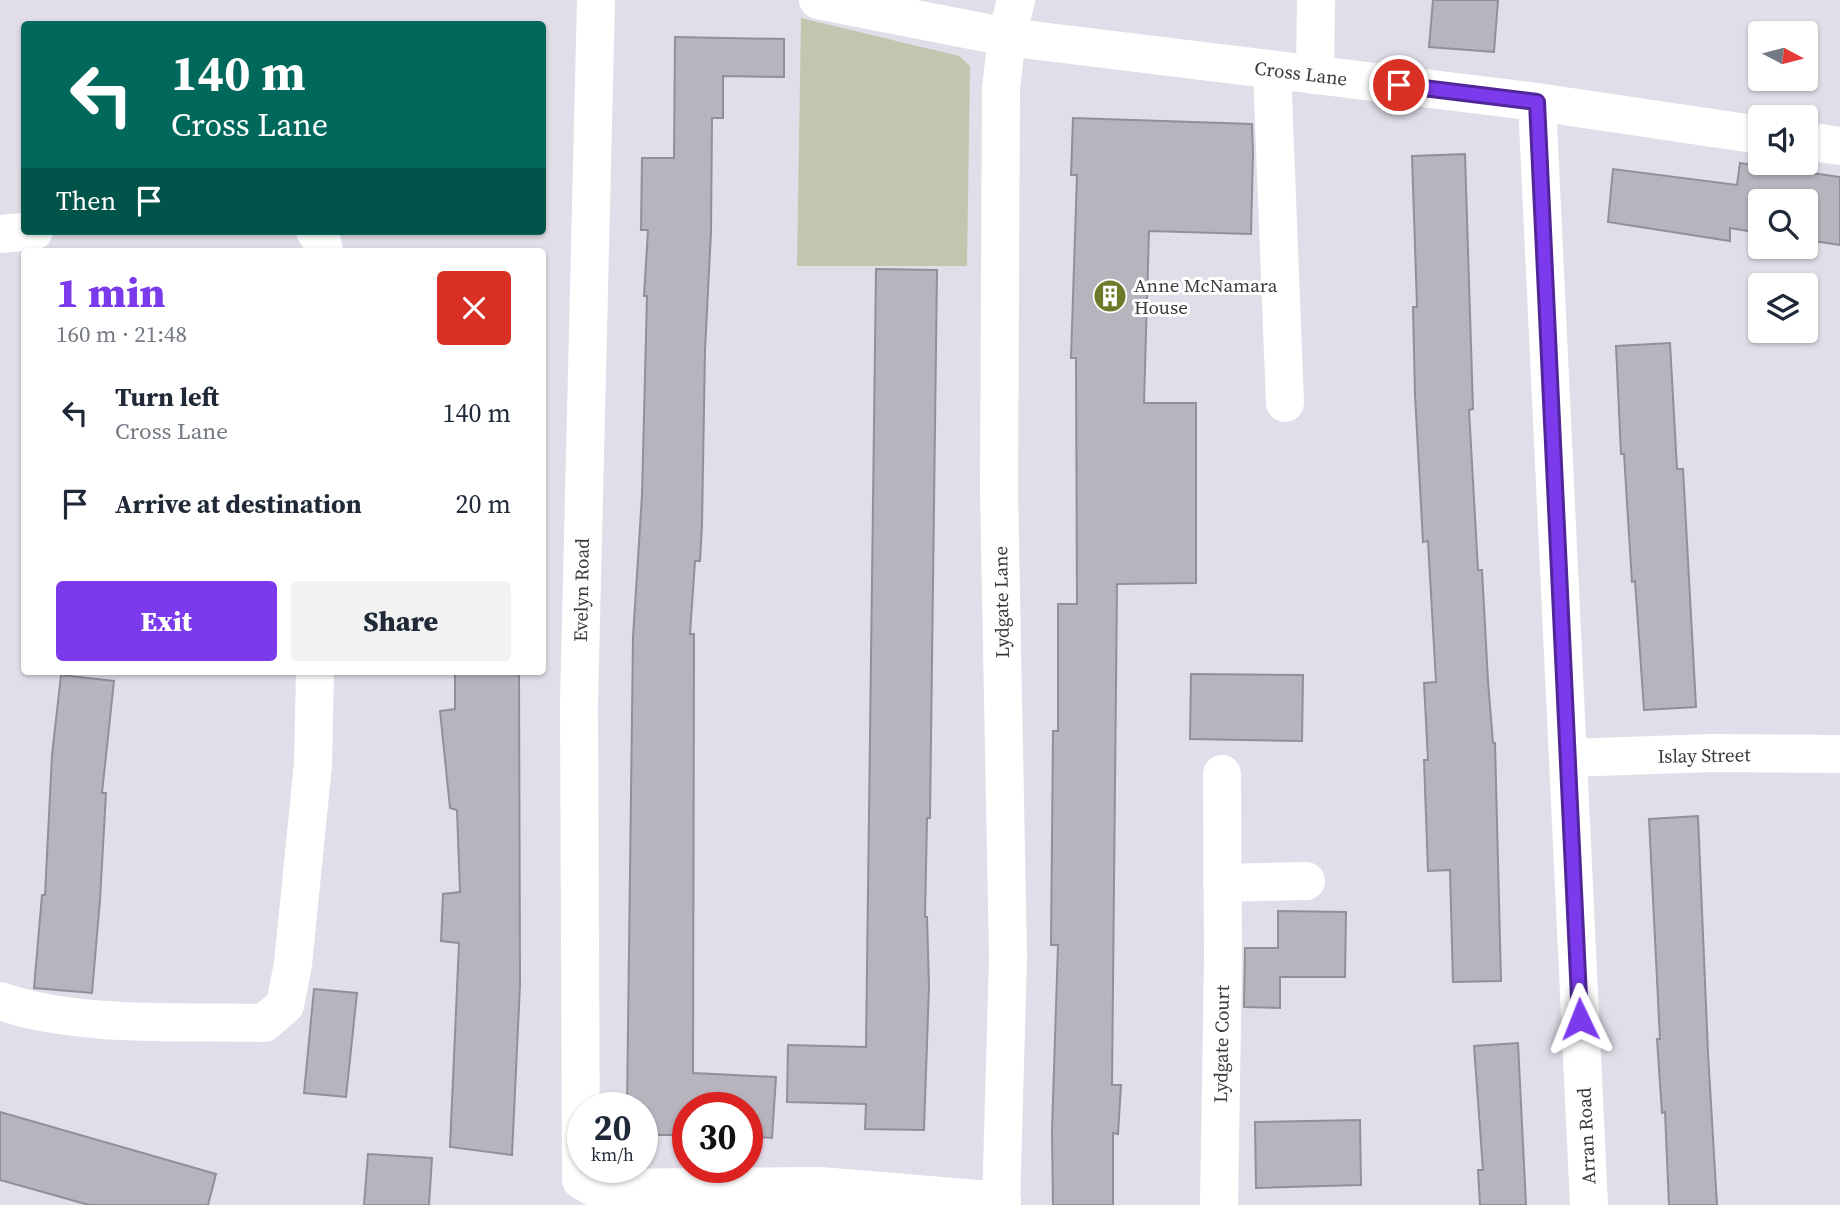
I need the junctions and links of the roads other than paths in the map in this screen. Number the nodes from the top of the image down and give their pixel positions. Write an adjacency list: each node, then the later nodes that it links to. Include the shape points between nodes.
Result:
1 (596, 0): 22 (street, Evelyn Road, via 579,703 581,1180 595,1188 820,1186)
2 (818, 0): 5 (street, Cross Lane)
3 (1016, 0): 5 (street, Lydgate Lane)
4 (1316, 0): 7 (street)
5 (1007, 37): 6 (street, Cross Lane); 22 (street, Lydgate Lane, via 1001,88 999,491 1008,958)
6 (1272, 70): 7 (street, Cross Lane); 14 (street)
7 (1315, 75): 8 (street, Cross Lane)
8 (1537, 102): 9 (street, Cross Lane); 17 (street, Arran Road)
9 (1748, 133)
10 (1818, 143): 11 (street)
11 (1840, 146)
12 (21, 232): 13 (street)
13 (0, 234)
14 (1285, 402)
15 (315, 675): 21 (street, via 313,764 285,1005 264,1023 116,1020 27,1010)
16 (1840, 754): 17 (street, Islay Street)
17 (1569, 758): 24 (street, Arran Road)
18 (1222, 774): 20 (street, Lydgate Court)
19 (1306, 881): 20 (street)
20 (1222, 883): 23 (street, Lydgate Court)
21 (0, 1001)
22 (1001, 1203)
23 (1219, 1205)
24 (1589, 1205)

